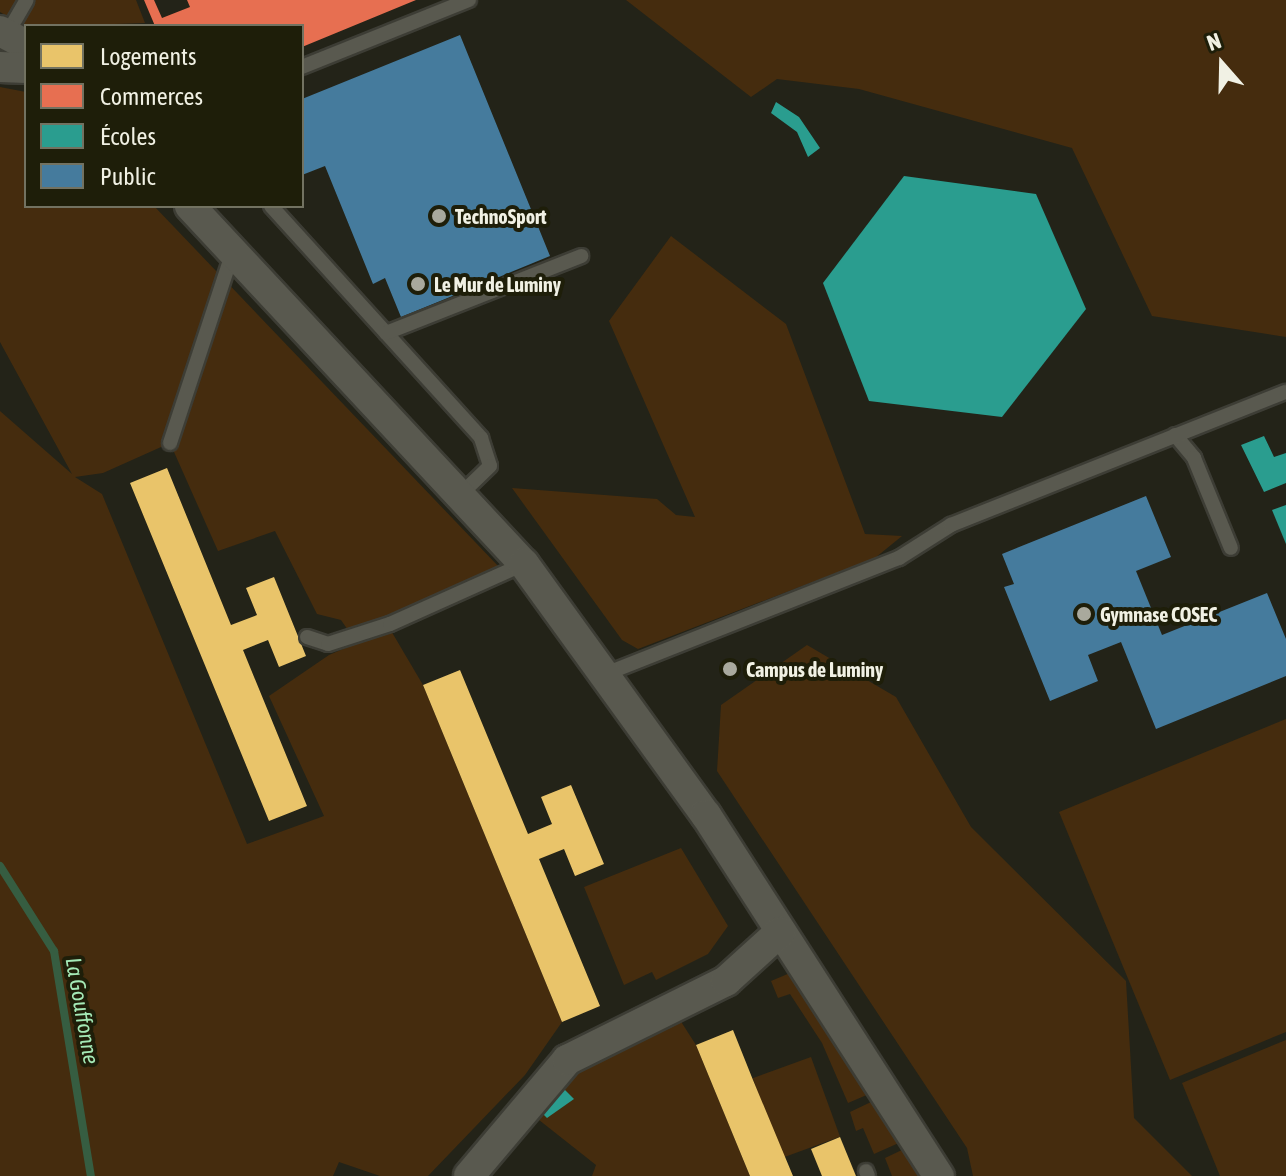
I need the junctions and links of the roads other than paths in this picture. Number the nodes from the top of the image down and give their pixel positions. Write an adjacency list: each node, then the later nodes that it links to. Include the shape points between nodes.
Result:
1 (27, 0): 3 (lane)
2 (469, 0): 4 (lane)
3 (11, 37)
4 (304, 66)
5 (0, 67): 6 (street)
6 (24, 68)
7 (192, 208): 9 (street)
8 (273, 208): 11 (lane)
9 (233, 251): 14 (lane); 15 (street)
10 (581, 256): 11 (lane)
11 (386, 333): 15 (lane, via 481,438 490,466)
12 (1286, 392): 13 (lane)
13 (1175, 435): 16 (lane, via 1194,458); 19 (lane, via 951,525 899,558)
14 (170, 443)
15 (458, 497): 17 (street)
16 (1231, 548)
17 (524, 564): 18 (lane, via 390,624 328,644); 19 (street)
18 (307, 637)
19 (608, 673): 20 (street)
20 (780, 932): 21 (street, via 726,981 567,1060); 22 (street)
21 (469, 1176)
22 (939, 1176)

